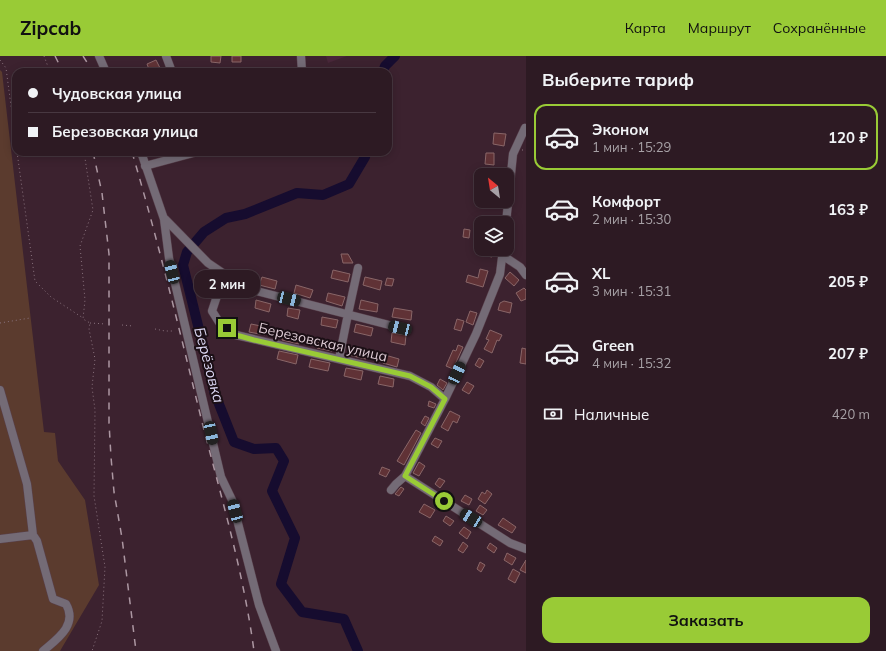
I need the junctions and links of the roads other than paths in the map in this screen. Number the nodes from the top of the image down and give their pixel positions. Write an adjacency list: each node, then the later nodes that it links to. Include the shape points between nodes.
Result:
1 (99, 56): 4 (street)
2 (166, 56): 5 (street)
3 (301, 56): 6 (street)
4 (104, 68)
5 (170, 68)
6 (302, 68)
7 (525, 128): 11 (street, via 513,154)
8 (142, 156): 10 (street)
9 (182, 156): 10 (street)
10 (145, 166): 12 (street)
11 (507, 216)
12 (164, 218): 16 (street, via 208,263); 29 (street, via 169,258 221,477 232,500 259,605)
13 (502, 256): 22 (street, via 500,274 476,334)
14 (507, 256): 17 (street)
15 (358, 268): 18 (street)
16 (224, 275): 18 (street, via 245,288); 20 (street, Березовская улица, via 212,311 219,322 236,335)
17 (526, 275)
18 (348, 314): 19 (street); 20 (street)
19 (400, 328)
20 (339, 359): 22 (street, Березовская улица, via 410,376 431,387)
21 (0, 390): 25 (street, via 27,484)
22 (445, 399): 23 (street)
23 (405, 476): 24 (street); 27 (street, via 510,543)
24 (391, 490)
25 (33, 535): 26 (street); 28 (street, via 37,541 52,599 66,604 70,611 70,619 64,632)
26 (0, 539)
27 (526, 549)
28 (43, 651)
29 (276, 651)

